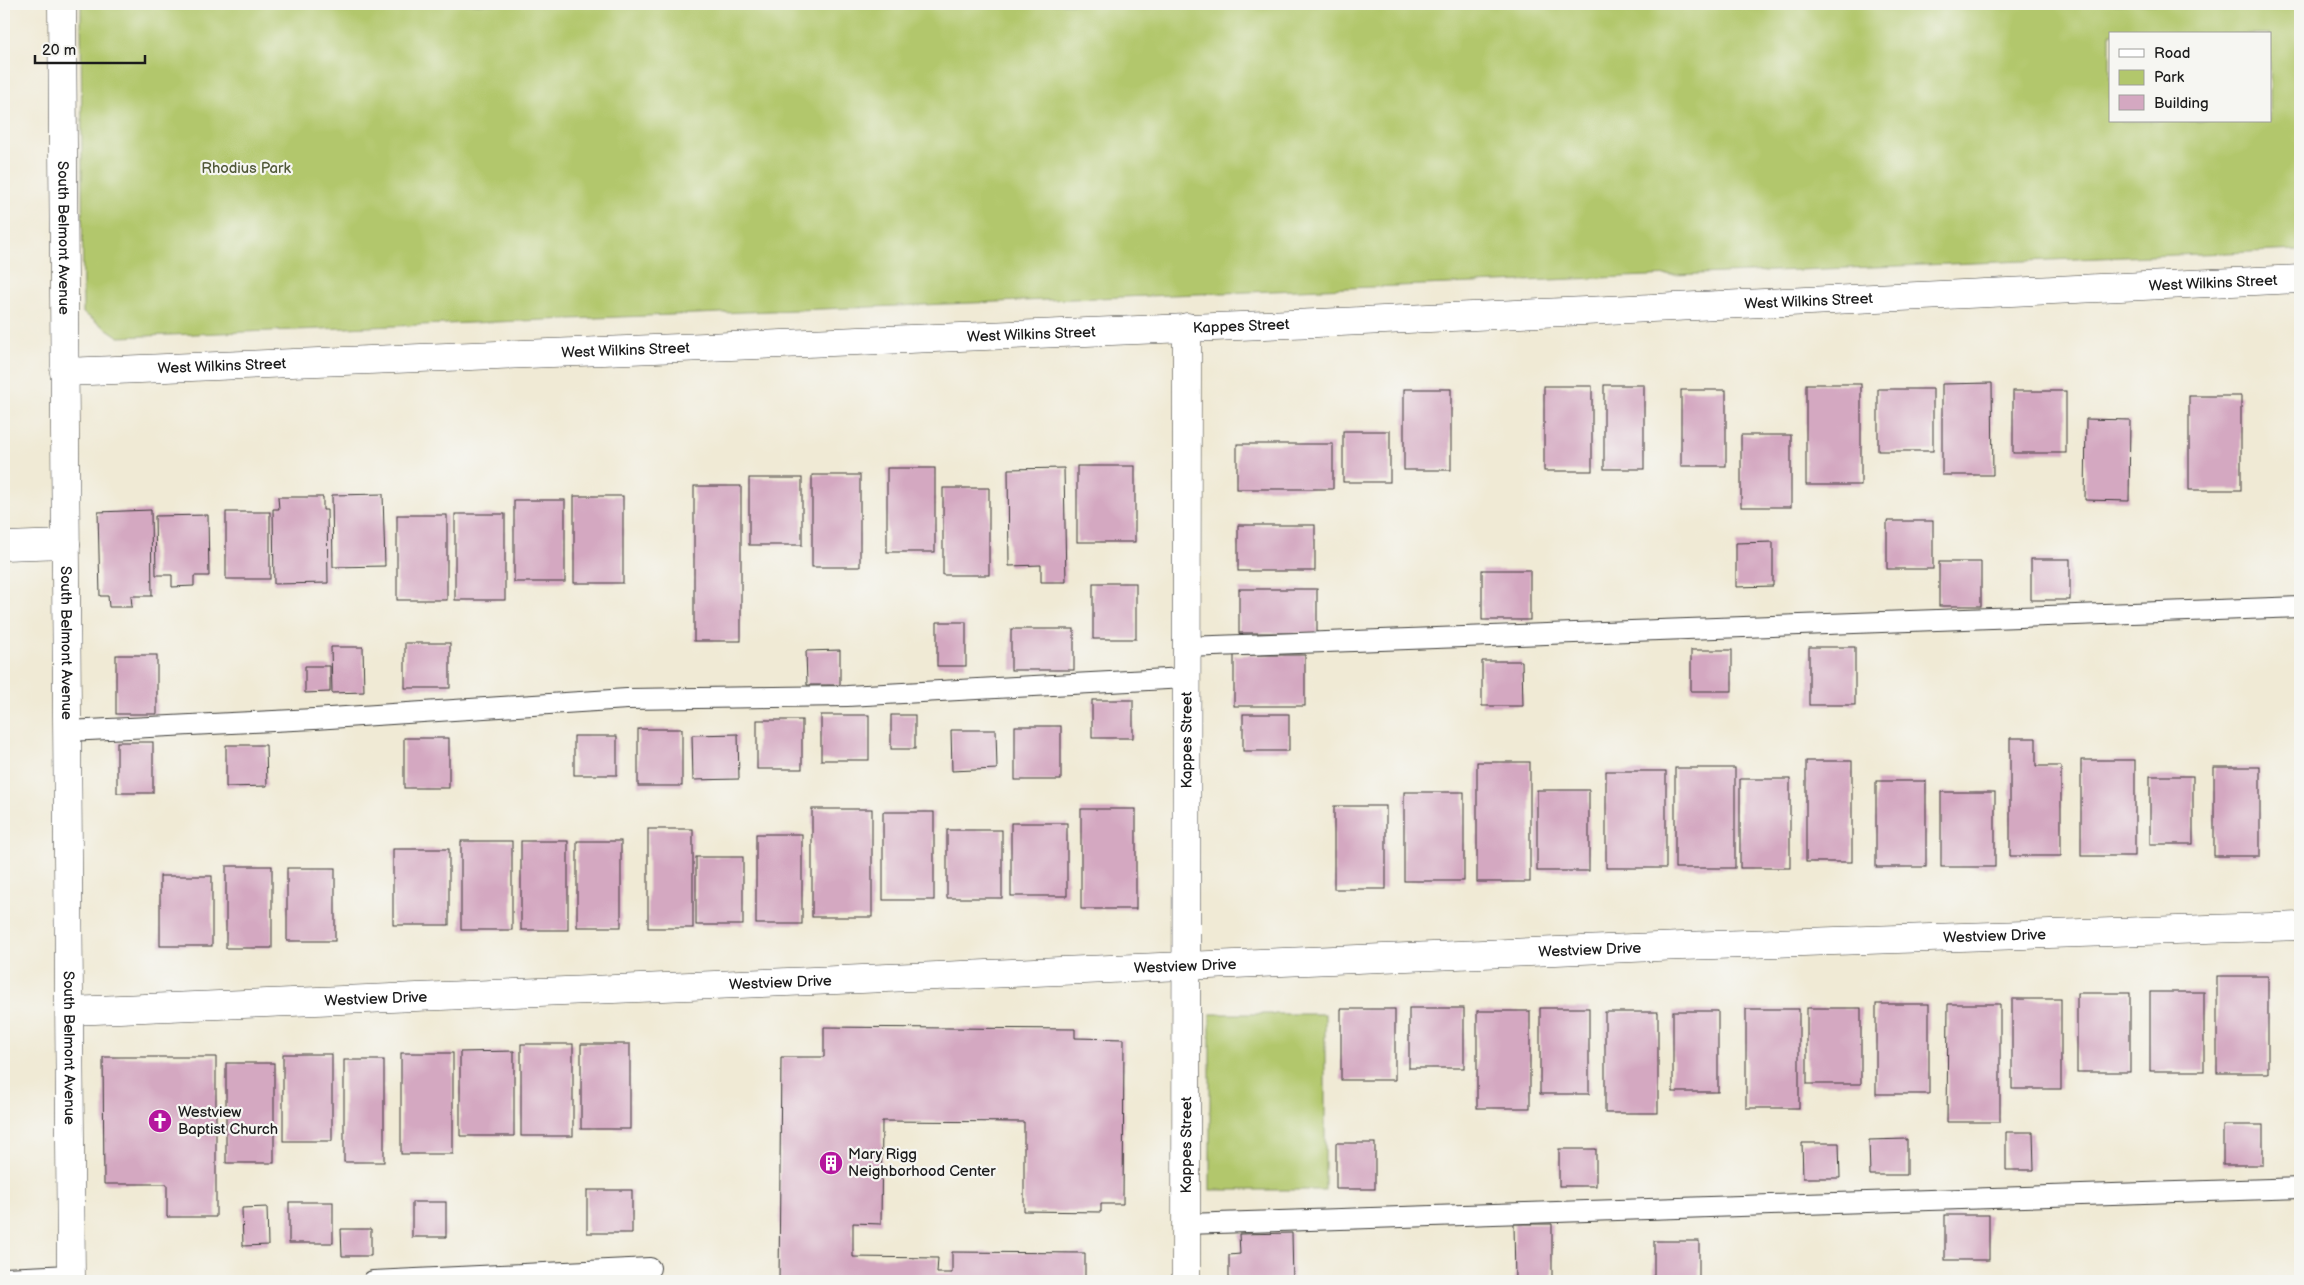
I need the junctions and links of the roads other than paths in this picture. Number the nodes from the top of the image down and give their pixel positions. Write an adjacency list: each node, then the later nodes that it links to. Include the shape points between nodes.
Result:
1 (62, 4): 5 (street, South Belmont Avenue)
2 (2300, 279): 3 (street, West Wilkins Street)
3 (1317, 322): 4 (street, Kappes Street)
4 (1187, 328): 5 (street, West Wilkins Street); 9 (street, Kappes Street)
5 (64, 372): 6 (street, South Belmont Avenue)
6 (66, 544): 7 (street); 11 (street, South Belmont Avenue)
7 (4, 546)
8 (2300, 607): 9 (lane)
9 (1186, 647): 10 (street, Kappes Street)
10 (1186, 678): 11 (lane, via 847,696 627,699); 13 (street, Kappes Street)
11 (68, 731): 14 (street, South Belmont Avenue)
12 (2300, 926): 13 (street, Westview Drive, via 1692,945)
13 (1185, 966): 14 (street, Westview Drive); 16 (street, Kappes Street)
14 (70, 1011): 19 (street, South Belmont Avenue)
15 (2300, 1188): 16 (lane)
16 (1186, 1224): 21 (street, Kappes Street)
17 (650, 1268): 20 (lane)
18 (4, 1278): 19 (lane)
19 (70, 1278)
20 (373, 1281)
21 (1186, 1281)

